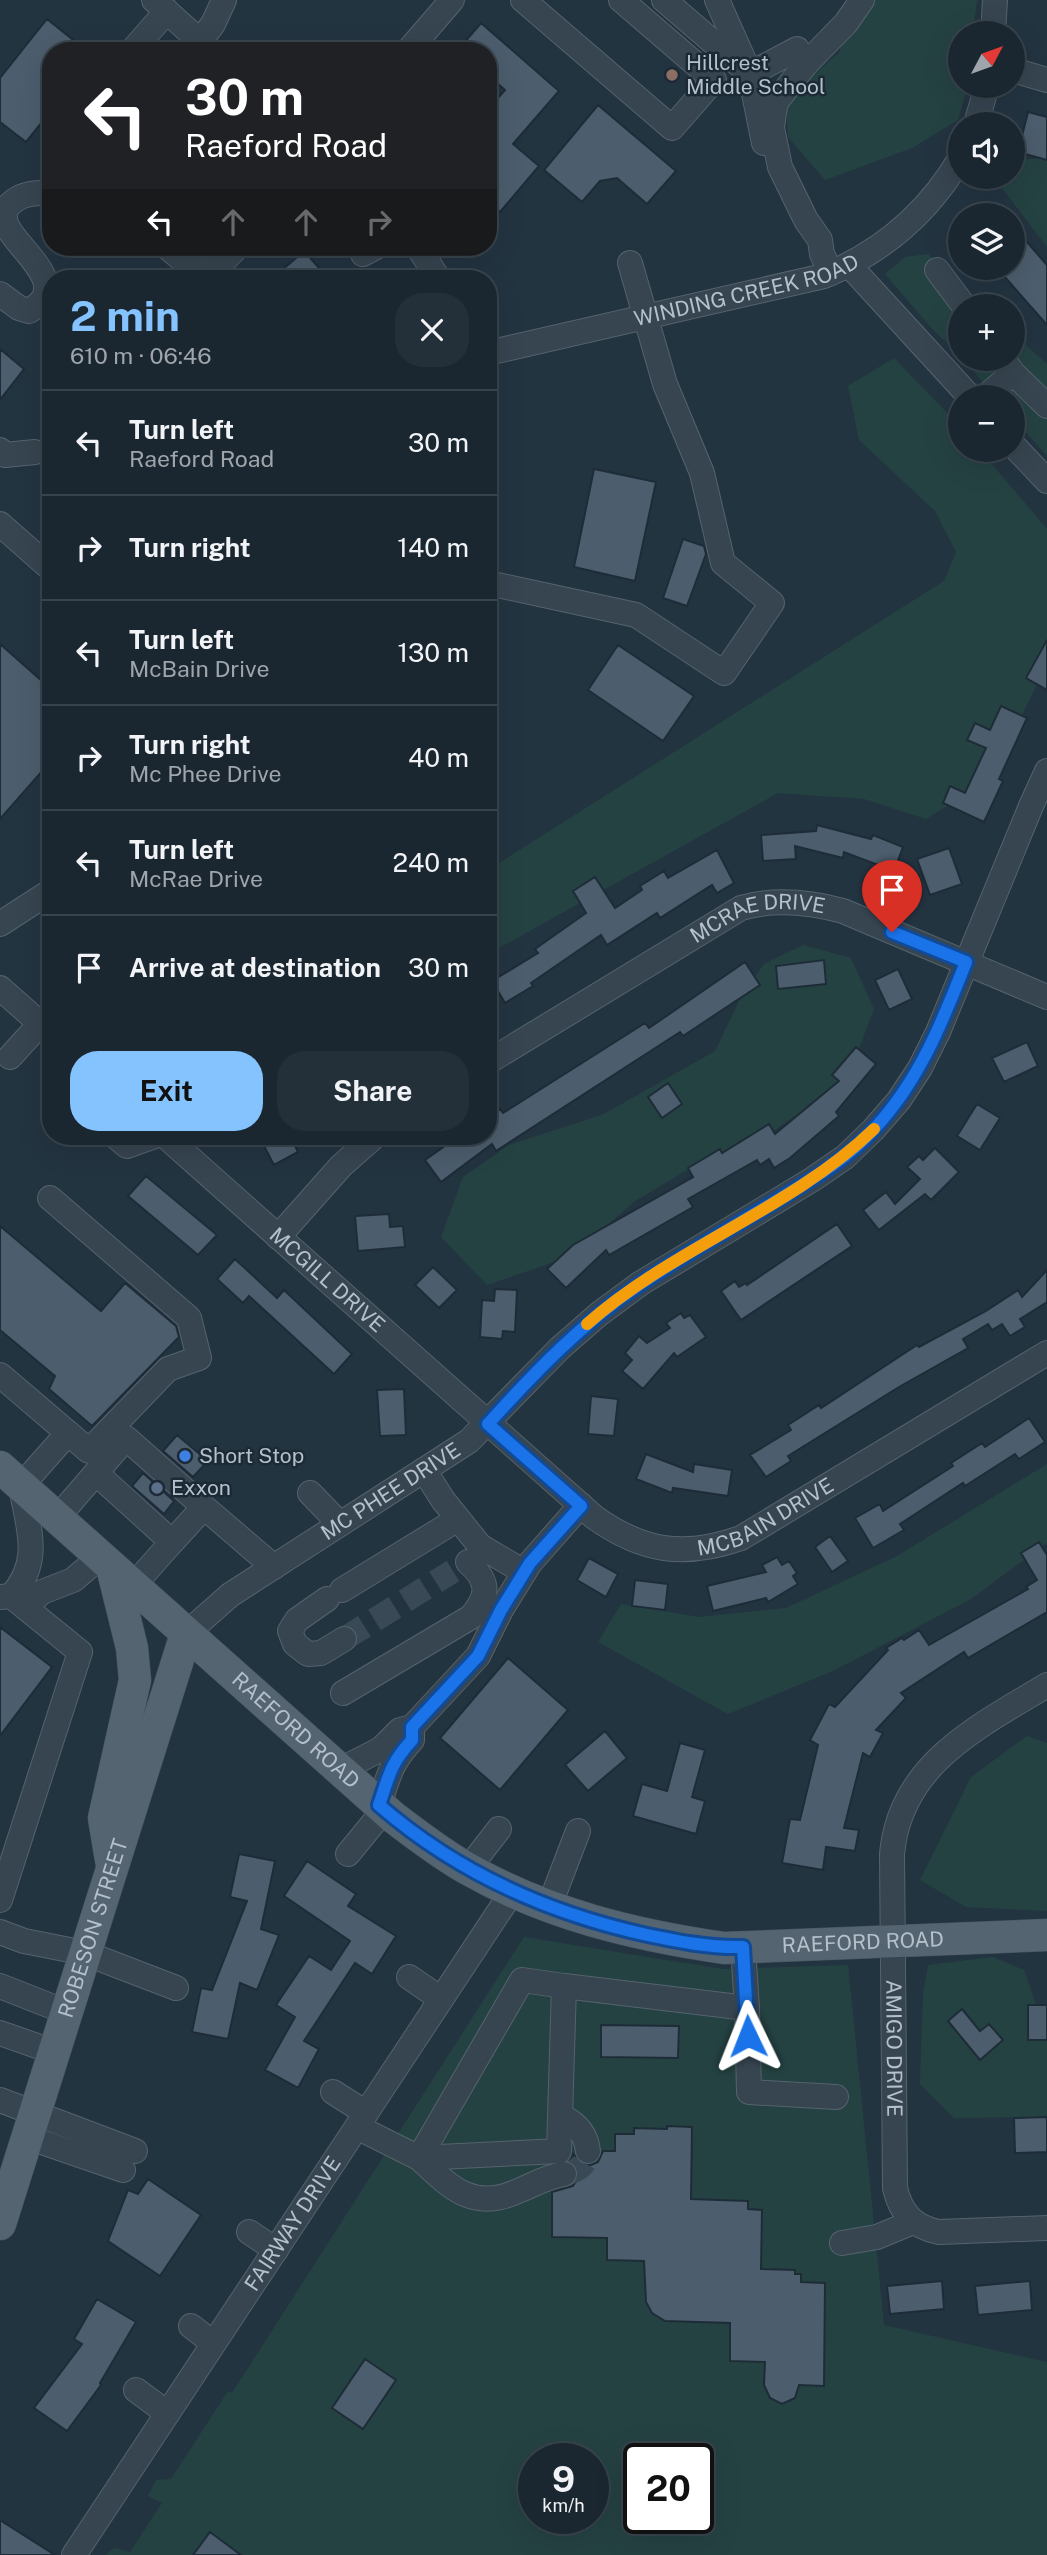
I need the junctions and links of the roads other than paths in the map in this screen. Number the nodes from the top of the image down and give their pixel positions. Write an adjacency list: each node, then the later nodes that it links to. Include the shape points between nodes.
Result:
1 (224, 0): 13 (street)
2 (452, 0): 14 (street)
3 (523, 0): 4 (street, via 673,128 714,80)
4 (621, 0)
5 (664, 0): 16 (street)
6 (717, 0): 16 (street)
7 (862, 0): 25 (street, via 776,102 772,128 780,167)
8 (995, 0): 10 (street)
9 (161, 6): 11 (street); 12 (street)
10 (994, 21)
11 (138, 42)
12 (201, 42)
13 (206, 42)
14 (416, 42)
15 (797, 49): 16 (street)
16 (750, 74): 25 (street, via 780,199 810,250)
17 (1026, 74): 18 (street)
18 (1047, 80)
19 (948, 176): 25 (street, WINDING CREEK ROAD, via 912,221 882,246)
20 (42, 193): 21 (street, via 14,199)
21 (2, 213): 29 (street, via 6,226)
22 (178, 256): 26 (street)
23 (229, 256): 27 (street)
24 (630, 263): 33 (street)
25 (834, 264): 33 (street, WINDING CREEK ROAD); 36 (street)
26 (194, 270)
27 (208, 270)
28 (937, 270): 31 (street)
29 (42, 274)
30 (0, 294): 32 (street, via 29,311)
31 (955, 294)
32 (42, 300)
33 (645, 317): 34 (street, WINDING CREEK ROAD); 44 (street, via 665,384 702,473 723,563 772,603 723,673 636,615)
34 (497, 351)
35 (1013, 371): 37 (street)
36 (958, 385)
37 (1047, 406)
38 (0, 450): 39 (street, via 5,455)
39 (35, 452)
40 (1025, 458): 41 (street)
41 (1047, 481)
42 (0, 524): 43 (street)
43 (42, 561)
44 (497, 585)
45 (1047, 771): 48 (street, MC PHEE DRIVE)
46 (42, 897): 47 (street)
47 (0, 923)
48 (966, 962): 50 (street, MCRAE DRIVE); 54 (street, MCRAE DRIVE, via 843,911 792,902 753,905 741,908); 61 (street, MC PHEE DRIVE, via 920,1068 873,1130 813,1179 598,1314 559,1348)
49 (0, 988): 51 (street)
50 (1047, 997)
51 (42, 1026)
52 (42, 1031): 53 (street)
53 (5, 1055)
54 (497, 1057)
55 (175, 1145): 58 (street, MCGILL DRIVE)
56 (365, 1145): 58 (street)
57 (50, 1198): 63 (street, via 189,1318 199,1357 168,1369)
58 (278, 1237): 61 (street, MCGILL DRIVE)
59 (1047, 1353): 67 (street, MCBAIN DRIVE, via 754,1531 717,1547 652,1547 615,1532)
60 (0, 1375): 62 (street)
61 (488, 1424): 64 (street, MC PHEE DRIVE); 67 (street, MCBAIN DRIVE)
62 (68, 1433): 63 (street); 65 (street)
63 (96, 1463): 68 (street, via 126,1438); 69 (street); 72 (street)
64 (424, 1470): 70 (street); 71 (street, MC PHEE DRIVE)
65 (11, 1477): 69 (main road, RAEFORD ROAD); 77 (street, via 32,1553 24,1582)
66 (310, 1493): 71 (street)
67 (581, 1506): 76 (street)
68 (204, 1507): 72 (street); 74 (street)
69 (57, 1518): 75 (main road, RAEFORD ROAD)
70 (458, 1519): 73 (street); 80 (street, via 334,1594 297,1619 290,1631 295,1644 308,1654 321,1653)
71 (340, 1524): 74 (street, MC PHEE DRIVE)
72 (172, 1542): 75 (street)
73 (468, 1561): 76 (street); 78 (street, via 485,1585)
74 (274, 1567): 79 (street, MC PHEE DRIVE, via 230,1595)
75 (115, 1570): 77 (street); 79 (main road, RAEFORD ROAD); 90 (main road, via 135,1681 104,1818)
76 (524, 1572): 78 (street)
77 (12, 1600): 86 (street, via 80,1652)
78 (481, 1624): 82 (street); 83 (street, via 478,1656)
79 (186, 1634): 84 (main road, RAEFORD ROAD); 90 (main road, ROBESON STREET)
80 (344, 1639)
81 (1047, 1685): 97 (street, AMIGO DRIVE, via 964,1735 935,1762 912,1793 893,1841)
82 (344, 1693)
83 (412, 1727): 84 (street, via 400,1730 380,1749); 85 (street, via 412,1740 389,1770)
84 (340, 1770): 85 (main road, RAEFORD ROAD)
85 (382, 1807): 89 (street); 91 (main road, RAEFORD ROAD)
86 (11, 1827): 93 (street)
87 (499, 1829): 91 (street)
88 (578, 1831): 94 (street)
89 (348, 1854)
90 (112, 1869): 99 (main road, ROBESON STREET)
91 (468, 1869): 92 (main road, RAEFORD ROAD)
92 (512, 1892): 94 (main road, RAEFORD ROAD); 104 (street, FAIRWAY DRIVE)
93 (0, 1900)
94 (549, 1907): 98 (main road, RAEFORD ROAD, via 672,1940)
95 (0, 1932): 99 (street)
96 (1047, 1935): 97 (main road, RAEFORD ROAD)
97 (893, 1941): 98 (main road, RAEFORD ROAD); 120 (street, AMIGO DRIVE, via 895,2188 904,2213)
98 (743, 1947): 105 (street)
99 (85, 1953): 103 (street); 106 (main road, ROBESON STREET)
100 (409, 1977): 104 (street)
101 (0, 1986): 106 (street)
102 (564, 1986): 105 (street); 112 (street); 116 (street, via 522,1980)
103 (176, 1988)
104 (441, 1999): 113 (street, FAIRWAY DRIVE)
105 (747, 2008): 110 (street, via 749,2092)
106 (66, 2012): 108 (main road, ROBESON STREET)
107 (0, 2033): 108 (street)
108 (54, 2052): 114 (main road, ROBESON STREET)
109 (333, 2092): 113 (street)
110 (836, 2097)
111 (0, 2100): 114 (street)
112 (561, 2116): 115 (street, via 580,2129); 118 (street)
113 (361, 2120): 116 (street); 125 (street, FAIRWAY DRIVE)
114 (31, 2125): 117 (street); 119 (main road, ROBESON STREET)
115 (588, 2151)
116 (419, 2158): 118 (street); 118 (street, via 450,2186 473,2199 509,2196)
117 (129, 2161)
118 (561, 2167)
119 (8, 2169): 121 (main road, ROBESON STREET)
120 (913, 2222): 122 (street, via 939,2232); 124 (street, via 877,2237)
121 (0, 2224)
122 (1043, 2228)
123 (249, 2232): 125 (street)
124 (842, 2243)
125 (276, 2250): 127 (street, FAIRWAY DRIVE)
126 (191, 2326): 127 (street)
127 (213, 2343): 129 (street, FAIRWAY DRIVE)
128 (136, 2390): 129 (street)
129 (167, 2413): 130 (street, FAIRWAY DRIVE)
130 (74, 2555)

